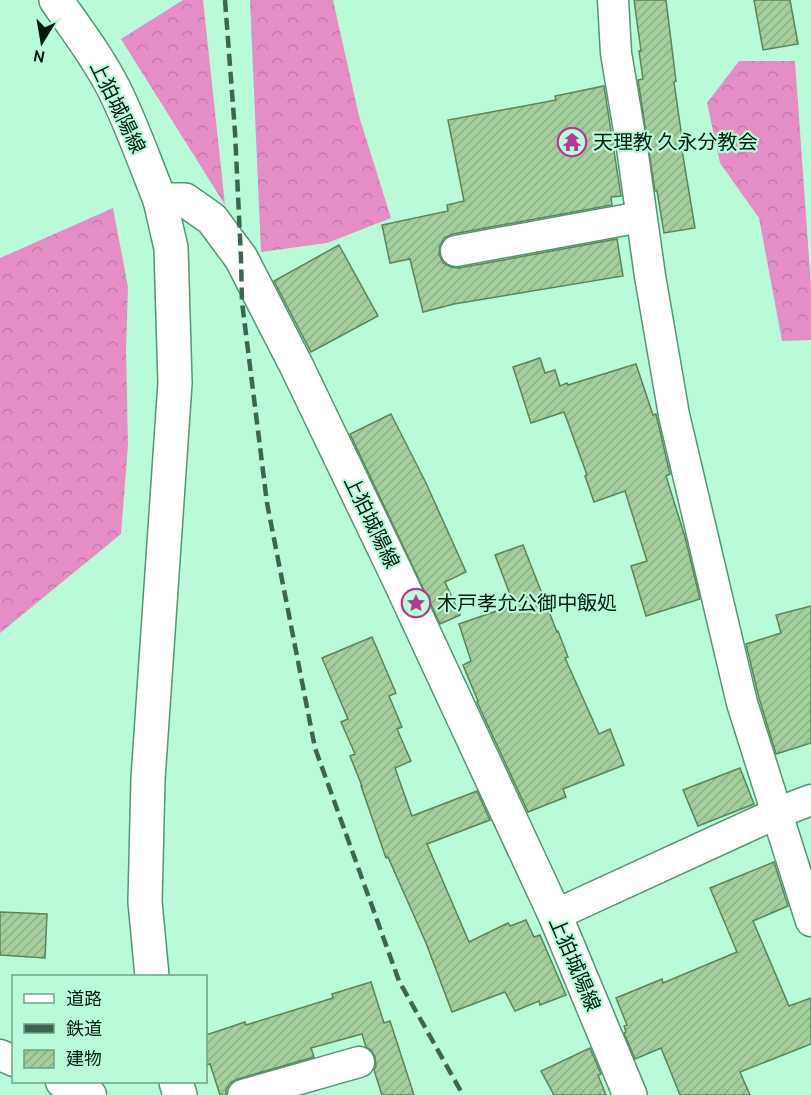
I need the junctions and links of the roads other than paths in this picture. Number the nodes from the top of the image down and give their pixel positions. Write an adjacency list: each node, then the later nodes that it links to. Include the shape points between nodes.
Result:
1 (56, 0): 3 (main road, 上狛城陽線, via 113,88)
2 (613, 0): 4 (street, via 616,53)
3 (160, 200): 8 (main road, 上狛城陽線, via 186,200 212,219 241,258 397,575); 10 (main road, via 171,248 175,384 148,779 146,902)
4 (641, 217): 5 (street); 7 (street, via 674,415 742,703)
5 (456, 250)
6 (811, 800): 7 (street)
7 (777, 813): 8 (street); 9 (street)
8 (555, 915): 15 (main road, 上狛城陽線)
9 (811, 921)
10 (152, 975)
11 (359, 1062): 14 (street)
12 (63, 1083): 13 (street)
13 (91, 1095)
14 (243, 1095)
15 (630, 1095)

